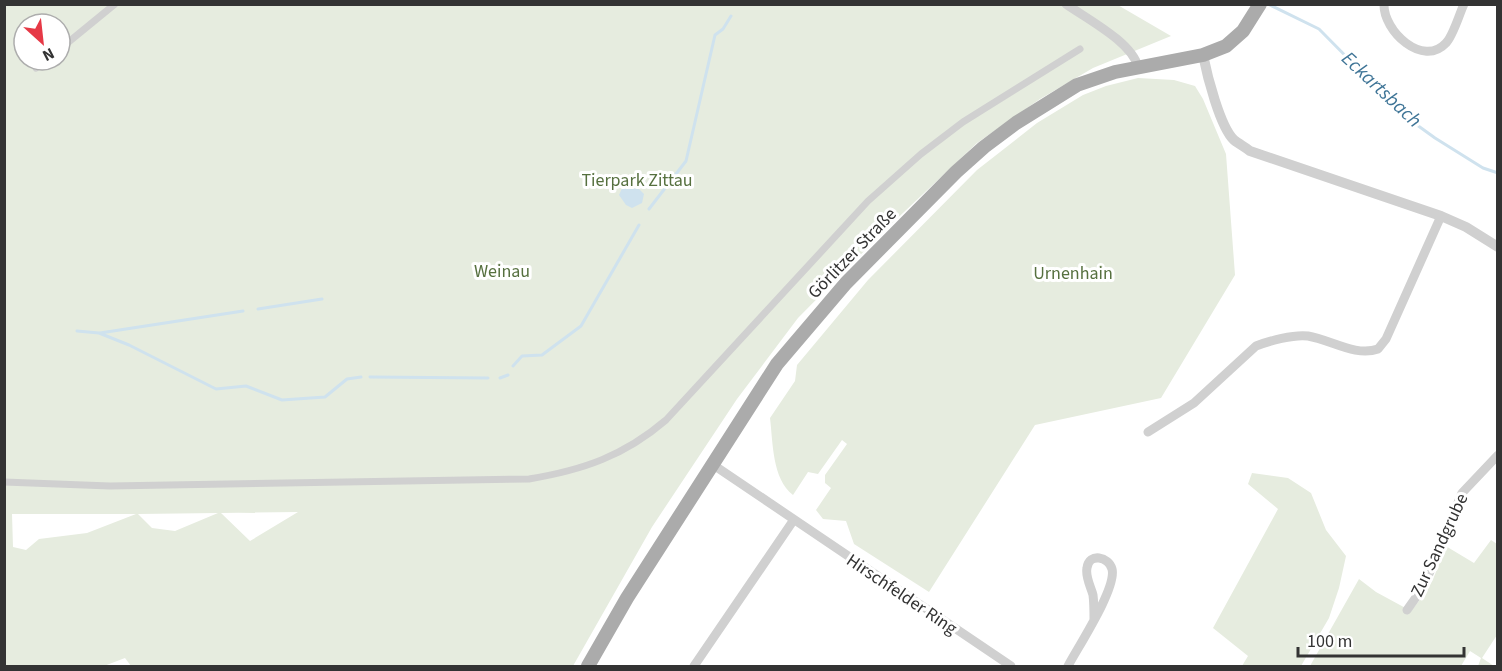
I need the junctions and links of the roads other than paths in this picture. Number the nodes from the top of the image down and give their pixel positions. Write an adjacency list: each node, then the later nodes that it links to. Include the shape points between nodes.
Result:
1 (115, 4): 6 (street)
2 (1066, 4): 9 (street, via 1112,35 1135,56)
3 (1384, 4): 4 (street, via 1396,35 1421,52 1431,52 1446,43)
4 (1464, 4)
5 (1257, 10): 8 (main road, Görlitzer Straße, via 1235,39)
6 (72, 39)
7 (1080, 49): 15 (street, via 963,122 921,154 868,201 666,420 645,438 609,458 569,472 529,479 110,486)
8 (1203, 55): 9 (main road, Görlitzer Straße); 10 (street, via 1225,126 1233,139 1250,150)
9 (1138, 67): 14 (main road, Görlitzer Straße, via 1089,80 1049,101 956,172 814,319 777,364)
10 (1441, 216): 11 (street); 12 (street, via 1378,349 1362,351 1306,336 1268,341 1256,346 1194,403)
11 (1497, 247)
12 (1148, 432)
13 (1497, 455): 17 (street, Zur Sandgrube, via 1462,493 1424,586)
14 (712, 464): 16 (street, Hirschfelder Ring); 19 (main road, Görlitzer Straße)
15 (4, 482)
16 (793, 521): 20 (street); 21 (street, Hirschfelder Ring)
17 (1407, 610)
18 (1094, 619): 18 (street, via 1113,580 1110,563 1101,557 1092,559 1086,570); 22 (street)
19 (588, 666)
20 (694, 666)
21 (1011, 666)
22 (1068, 666)

